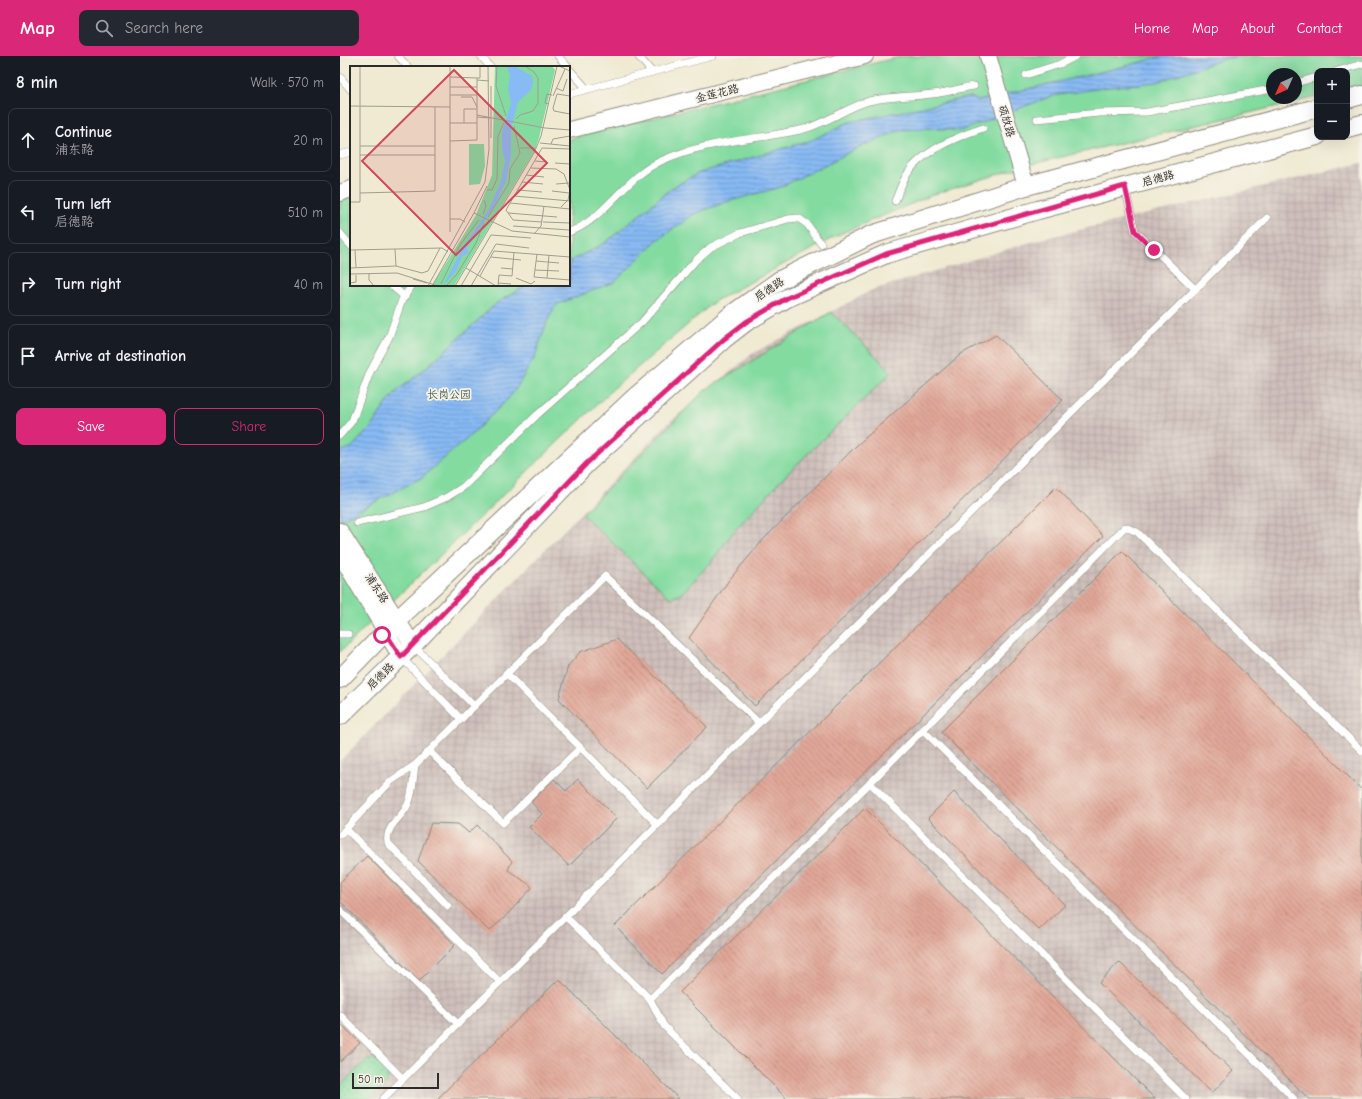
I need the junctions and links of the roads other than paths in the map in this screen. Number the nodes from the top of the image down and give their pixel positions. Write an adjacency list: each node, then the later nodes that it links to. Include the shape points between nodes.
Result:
1 (398, 56): 11 (lane)
2 (481, 56): 12 (lane)
3 (558, 56): 13 (lane)
4 (638, 56): 16 (lane)
5 (711, 56): 16 (lane)
6 (822, 56): 30 (street, 金莲花路)
7 (865, 56): 34 (street, 金莲花路)
8 (988, 56): 40 (street, 硕放路)
9 (1076, 56): 17 (lane)
10 (1362, 64): 14 (lane)
11 (407, 66)
12 (489, 66)
13 (566, 66)
14 (1348, 68)
15 (570, 70): 23 (lane)
16 (652, 72): 23 (lane)
17 (1026, 75)
18 (340, 77): 22 (lane)
19 (1314, 78): 20 (lane)
20 (1302, 81)
21 (974, 86): 46 (lane, via 868,102 809,128 708,146 661,161 628,183 580,229)
22 (350, 89)
23 (587, 89): 25 (lane)
24 (1266, 90): 29 (lane, via 1147,112 1099,113)
25 (570, 94)
26 (1362, 95): 27 (main road)
27 (1350, 98)
28 (1314, 109): 40 (main road, 启德路)
29 (1037, 119)
30 (570, 122)
31 (1362, 124): 32 (main road)
32 (1350, 127)
33 (983, 128): 44 (lane, via 920,158 907,174)
34 (570, 130)
35 (1314, 137): 41 (main road, 启德路)
36 (350, 152): 37 (lane)
37 (340, 155)
38 (350, 181): 39 (street)
39 (340, 184)
40 (1026, 186): 58 (main road, 启德路, via 871,235 780,280 732,315 635,397)
41 (1125, 186): 52 (lane, via 1135,231); 61 (main road, 启德路, via 886,254 787,298 746,322 718,344 587,463)
42 (350, 189): 43 (street)
43 (340, 193)
44 (895, 201)
45 (1267, 218): 52 (lane)
46 (570, 232)
47 (340, 233): 49 (lane)
48 (821, 244): 55 (lane, via 807,224 798,218 740,233 711,247 696,260 642,322 537,415 463,487 424,507)
49 (350, 245)
50 (392, 286): 53 (lane)
51 (411, 286): 53 (lane)
52 (1195, 289): 67 (lane)
53 (405, 297): 54 (lane, via 389,337 370,372 352,421)
54 (340, 435)
55 (357, 523)
56 (340, 532): 58 (street, 浦东路)
57 (340, 554): 58 (street, 浦东路)
58 (391, 626): 61 (street, 浦东路); 63 (main road, 启德路)
59 (340, 634): 60 (lane)
60 (348, 634)
61 (407, 651): 64 (lane); 65 (main road, 启德路); 66 (lane)
62 (506, 673): 64 (lane); 67 (lane, via 605,576); 69 (lane)
63 (340, 678)
64 (474, 706): 66 (lane)
65 (340, 716)
66 (461, 719): 70 (lane)
67 (759, 724): 74 (lane)
68 (923, 730): 71 (lane, via 1121,530 1127,527 1138,532); 73 (lane); 88 (lane)
69 (580, 748): 70 (lane, via 503,823); 74 (lane)
70 (429, 751): 72 (lane)
71 (1362, 751)
72 (415, 765): 75 (lane, via 391,781); 77 (lane, via 409,803 389,829 388,843)
73 (870, 783): 81 (lane); 87 (lane)
74 (658, 824): 79 (lane)
75 (346, 829): 76 (lane); 80 (lane)
76 (340, 835)
77 (448, 906)
78 (340, 910): 83 (lane)
79 (566, 917): 80 (lane); 81 (lane)
80 (500, 982): 83 (lane)
81 (650, 1000): 86 (lane, via 664,1026)
82 (340, 1015): 84 (lane)
83 (458, 1024): 84 (lane)
84 (403, 1079): 85 (lane)
85 (383, 1099)
86 (738, 1099)
87 (1186, 1099)
88 (1294, 1099)

